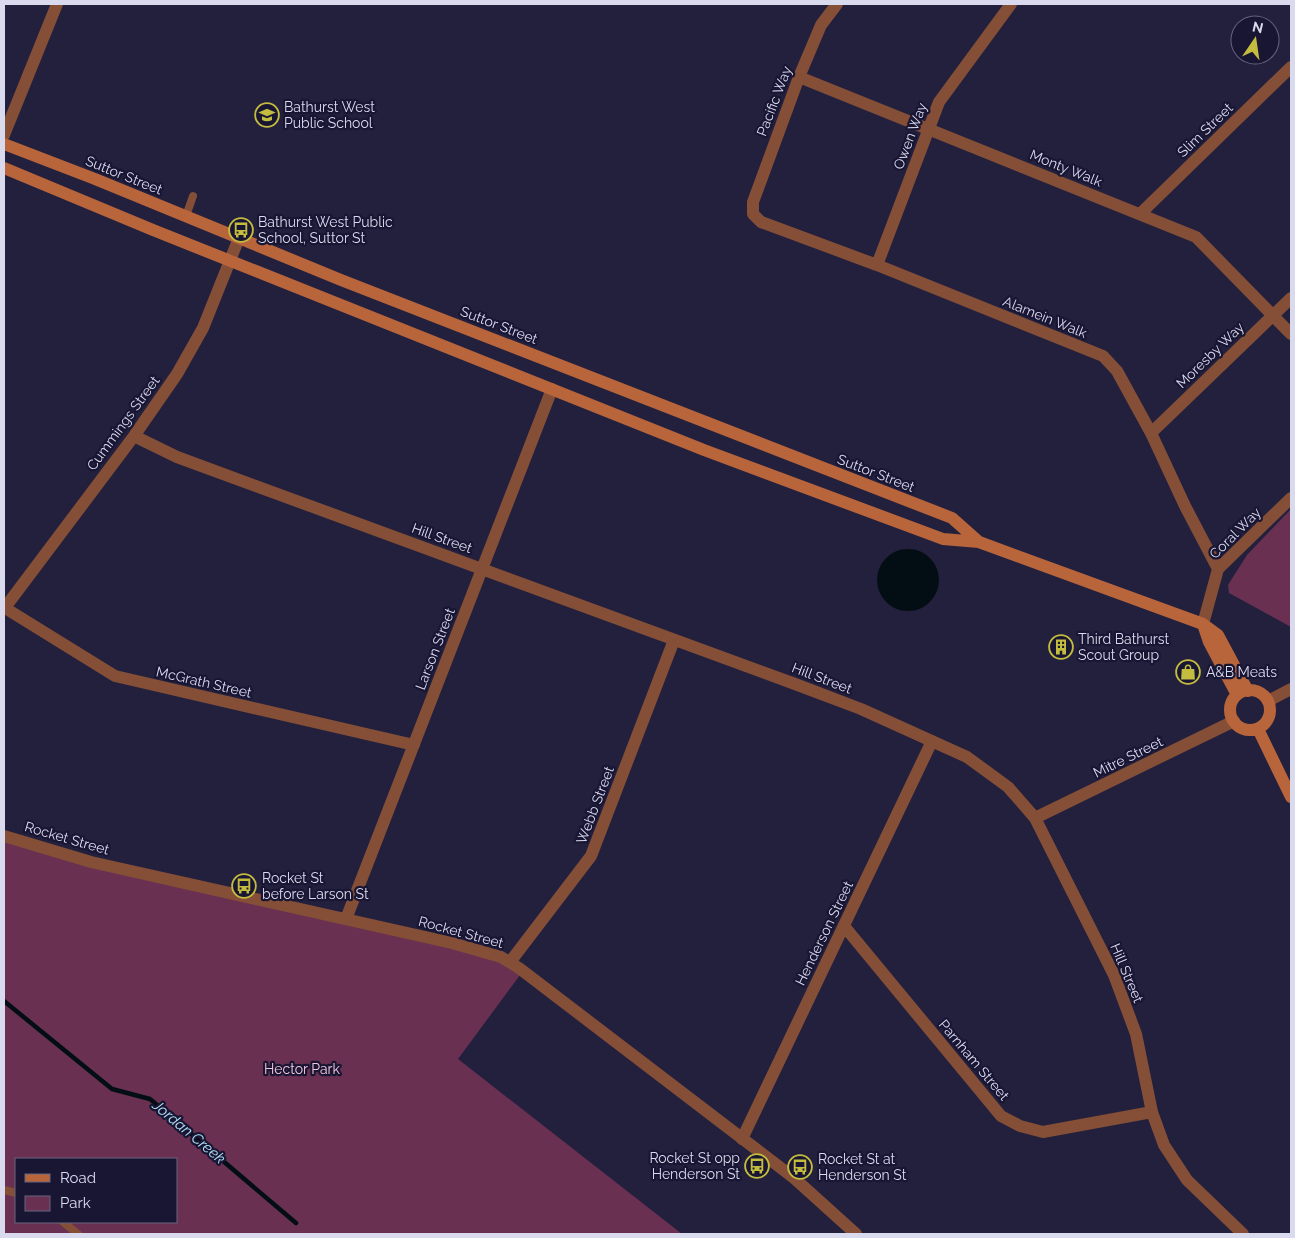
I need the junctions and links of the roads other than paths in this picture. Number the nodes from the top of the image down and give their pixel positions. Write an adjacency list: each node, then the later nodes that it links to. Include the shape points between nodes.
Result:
1 (57, 4): 7 (street)
2 (837, 4): 5 (street, Pacific Way, via 822,25)
3 (1011, 4): 6 (street, Owen Way, via 940,102)
4 (1291, 67): 12 (street, Slim Street)
5 (799, 77): 6 (street, Monty Walk); 11 (street, Pacific Way, via 753,202)
6 (929, 129): 12 (street, Monty Walk); 16 (street, Owen Way)
7 (4, 135)
8 (4, 144): 13 (main road, Suttor Street)
9 (4, 168): 15 (main road, Suttor Street)
10 (193, 196): 13 (lane)
11 (753, 214): 16 (street, Alamein Walk, via 761,222)
12 (1140, 214): 18 (street, Monty Walk, via 1196,237)
13 (186, 216): 14 (main road, Suttor Street)
14 (239, 238): 15 (street, Cummings Street); 24 (main road, Suttor Street, via 952,518)
15 (230, 260): 20 (main road, Suttor Street); 22 (street, Cummings Street, via 197,340)
16 (877, 266): 21 (street, Alamein Walk, via 1102,356 1117,371)
17 (1291, 298): 18 (street, Moresby Way)
18 (1273, 316): 19 (street, Monty Walk); 21 (street, Moresby Way)
19 (1291, 334)
20 (552, 389): 24 (main road, Suttor Street, via 704,450 943,539); 25 (street, Larson Street)
21 (1151, 433): 26 (street, Alamein Walk)
22 (134, 436): 25 (street, Hill Street, via 177,457); 27 (street, Cummings Street)
23 (1291, 498): 26 (street, Coral Way)
24 (979, 542): 28 (main road, Suttor Street)
25 (482, 568): 29 (street, Hill Street); 36 (street, Larson Street)
26 (1218, 569): 28 (street, Coral Way)
27 (4, 608): 36 (street, McGrath Street, via 116,676)
28 (1203, 624): 31 (main road, Suttor Street, via 1218,635)
29 (674, 640): 35 (street, Hill Street, via 844,703); 42 (street, Webb Street, via 591,856)
30 (1291, 689): 32 (street)
31 (1242, 693): 32 (main road, via 1260,692); 33 (main road, via 1231,705)
32 (1268, 701): 34 (main road, via 1268,720)
33 (1234, 721): 34 (main road, via 1244,729); 38 (street, Mitre Street)
34 (1258, 729): 37 (main road)
35 (932, 741): 38 (street, Hill Street, via 967,757 1008,787); 41 (street, Henderson Street)
36 (414, 745): 40 (street, Larson Street)
37 (1291, 797)
38 (1035, 818): 43 (street, Hill Street, via 1114,975 1136,1034)
39 (4, 836): 40 (street, Rocket Street, via 91,862)
40 (346, 919): 42 (street, Rocket Street, via 452,943)
41 (844, 926): 43 (street, Parnham Street, via 1001,1116 1020,1126 1043,1132); 44 (street, Henderson Street)
42 (510, 962): 44 (street, Rocket Street)
43 (1152, 1112): 48 (street, Hill Street, via 1164,1145 1187,1180)
44 (742, 1139): 47 (street, Rocket Street, via 794,1178)
45 (64, 1223): 46 (lane)
46 (78, 1234)
47 (856, 1234)
48 (1243, 1234)

